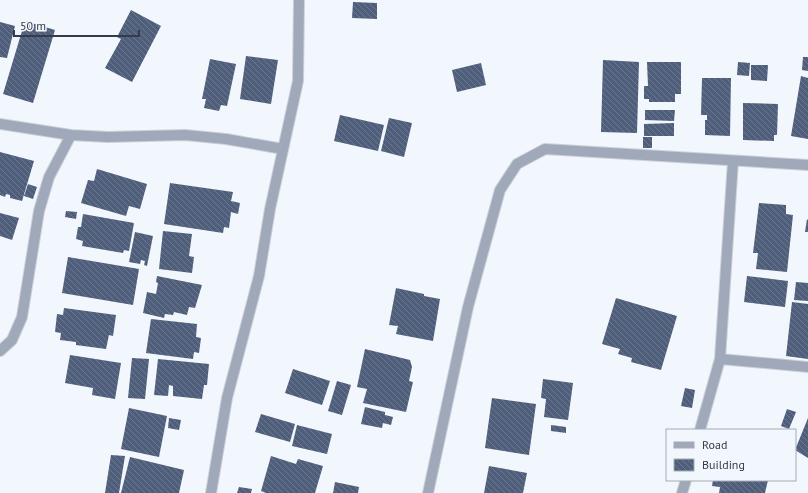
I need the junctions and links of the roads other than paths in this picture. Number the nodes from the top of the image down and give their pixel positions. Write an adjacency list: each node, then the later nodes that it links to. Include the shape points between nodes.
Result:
1 (299, 0): 4 (street, via 298,81)
2 (0, 124): 3 (street)
3 (71, 135): 4 (street, via 185,135); 7 (street, via 49,177 39,211 22,317 12,340)
4 (283, 149): 12 (street, via 270,209 260,276 227,398)
5 (733, 160): 6 (street); 8 (street); 13 (street, via 545,149 517,164 500,190 468,307)
6 (808, 165)
7 (0, 351)
8 (720, 359): 9 (street); 10 (street)
9 (808, 367)
10 (700, 429)
11 (686, 481): 14 (street)
12 (212, 493)
13 (428, 493)
14 (682, 493)

